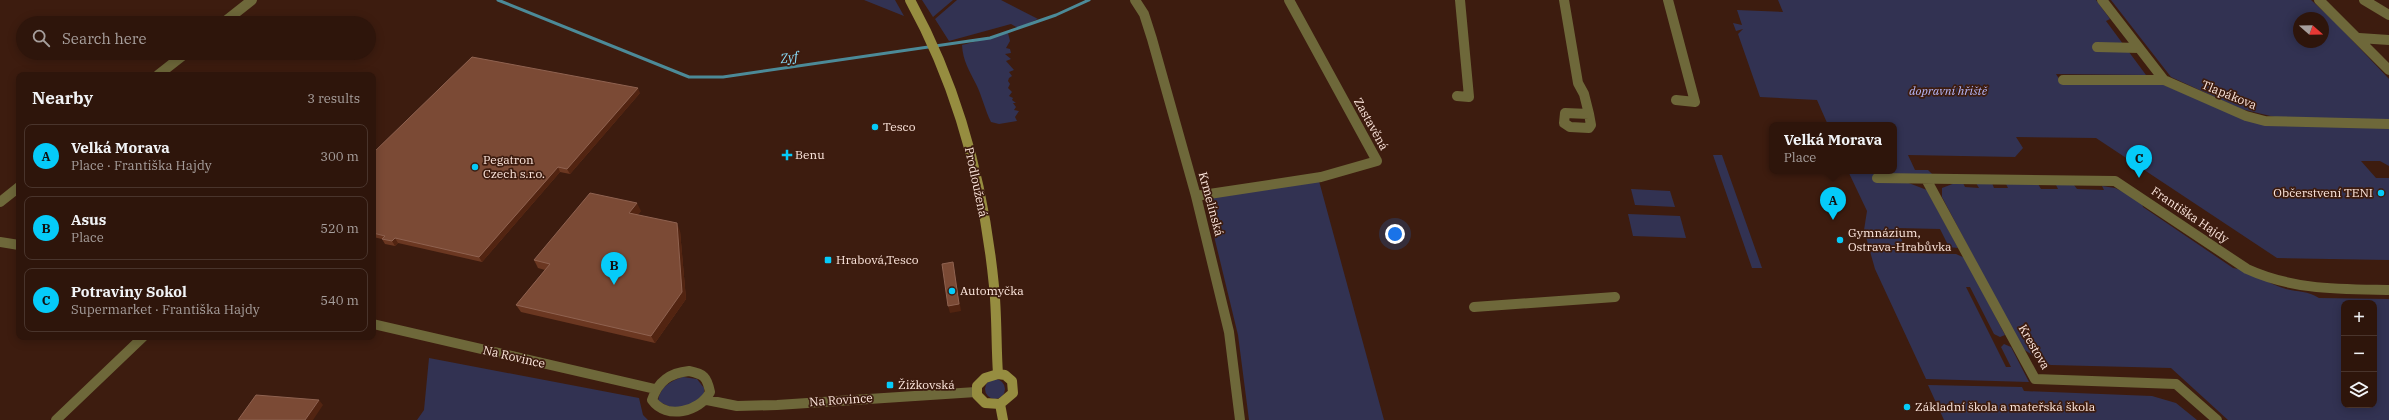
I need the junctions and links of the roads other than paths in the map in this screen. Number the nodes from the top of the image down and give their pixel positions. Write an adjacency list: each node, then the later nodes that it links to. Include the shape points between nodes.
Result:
1 (252, 0): 14 (street)
2 (910, 0): 40 (main road, Prodloužená, via 932,43 962,121 981,198 994,285)
3 (1135, 0): 31 (street, Krmelínská, via 1144,14 1152,39)
4 (1289, 0): 31 (street, Zastavěná, via 1377,160 1321,177)
5 (1460, 0): 24 (street, via 1469,97)
6 (1564, 0): 26 (street, via 1578,84 1584,94)
7 (1668, 0): 25 (street, via 1696,102)
8 (2102, 0): 18 (street, Tlapákova)
9 (2319, 0): 15 (street)
10 (2364, 0): 13 (street)
11 (2371, 0): 12 (street)
12 (2389, 10)
13 (2389, 15)
14 (232, 16)
15 (2359, 38): 16 (street); 20 (street)
16 (2389, 40)
17 (2097, 47): 18 (street)
18 (2139, 48): 23 (street, Tlapákova)
19 (177, 60): 21 (street)
20 (2389, 70)
21 (162, 72)
22 (2063, 80): 23 (street)
23 (2164, 80): 27 (street, Tlapákova, via 2246,116 2265,121)
24 (1457, 96)
25 (1676, 100)
26 (1589, 114)
27 (2389, 124)
28 (1877, 178): 29 (street, Františka Hajdy)
29 (1926, 179): 35 (street, Františka Hajdy, via 2116,181 2247,269 2266,279 2284,285 2307,288); 48 (street, Krestova, via 2035,379 2176,384)
30 (16, 189): 32 (street)
31 (1196, 196): 47 (street, Krmelínská, via 1229,332)
32 (0, 202)
33 (0, 242): 34 (street)
34 (16, 245)
35 (2389, 290)
36 (1615, 297): 37 (street)
37 (1474, 307)
38 (376, 325): 41 (street, Na Rovince)
39 (140, 340): 45 (street)
40 (998, 374): 42 (main road, via 984,378 977,386); 44 (main road, via 1008,377 1014,387 1012,396)
41 (655, 389): 43 (street, via 652,405 663,416 672,418 687,415); 43 (street, via 673,374 696,371 707,378 710,384)
42 (976, 392): 43 (street, Na Rovince, via 777,405 737,406); 44 (main road, via 978,398 986,404)
43 (707, 400)
44 (1000, 404): 46 (main road)
45 (56, 420)
46 (1003, 420)
47 (1240, 420)
48 (2217, 420)

